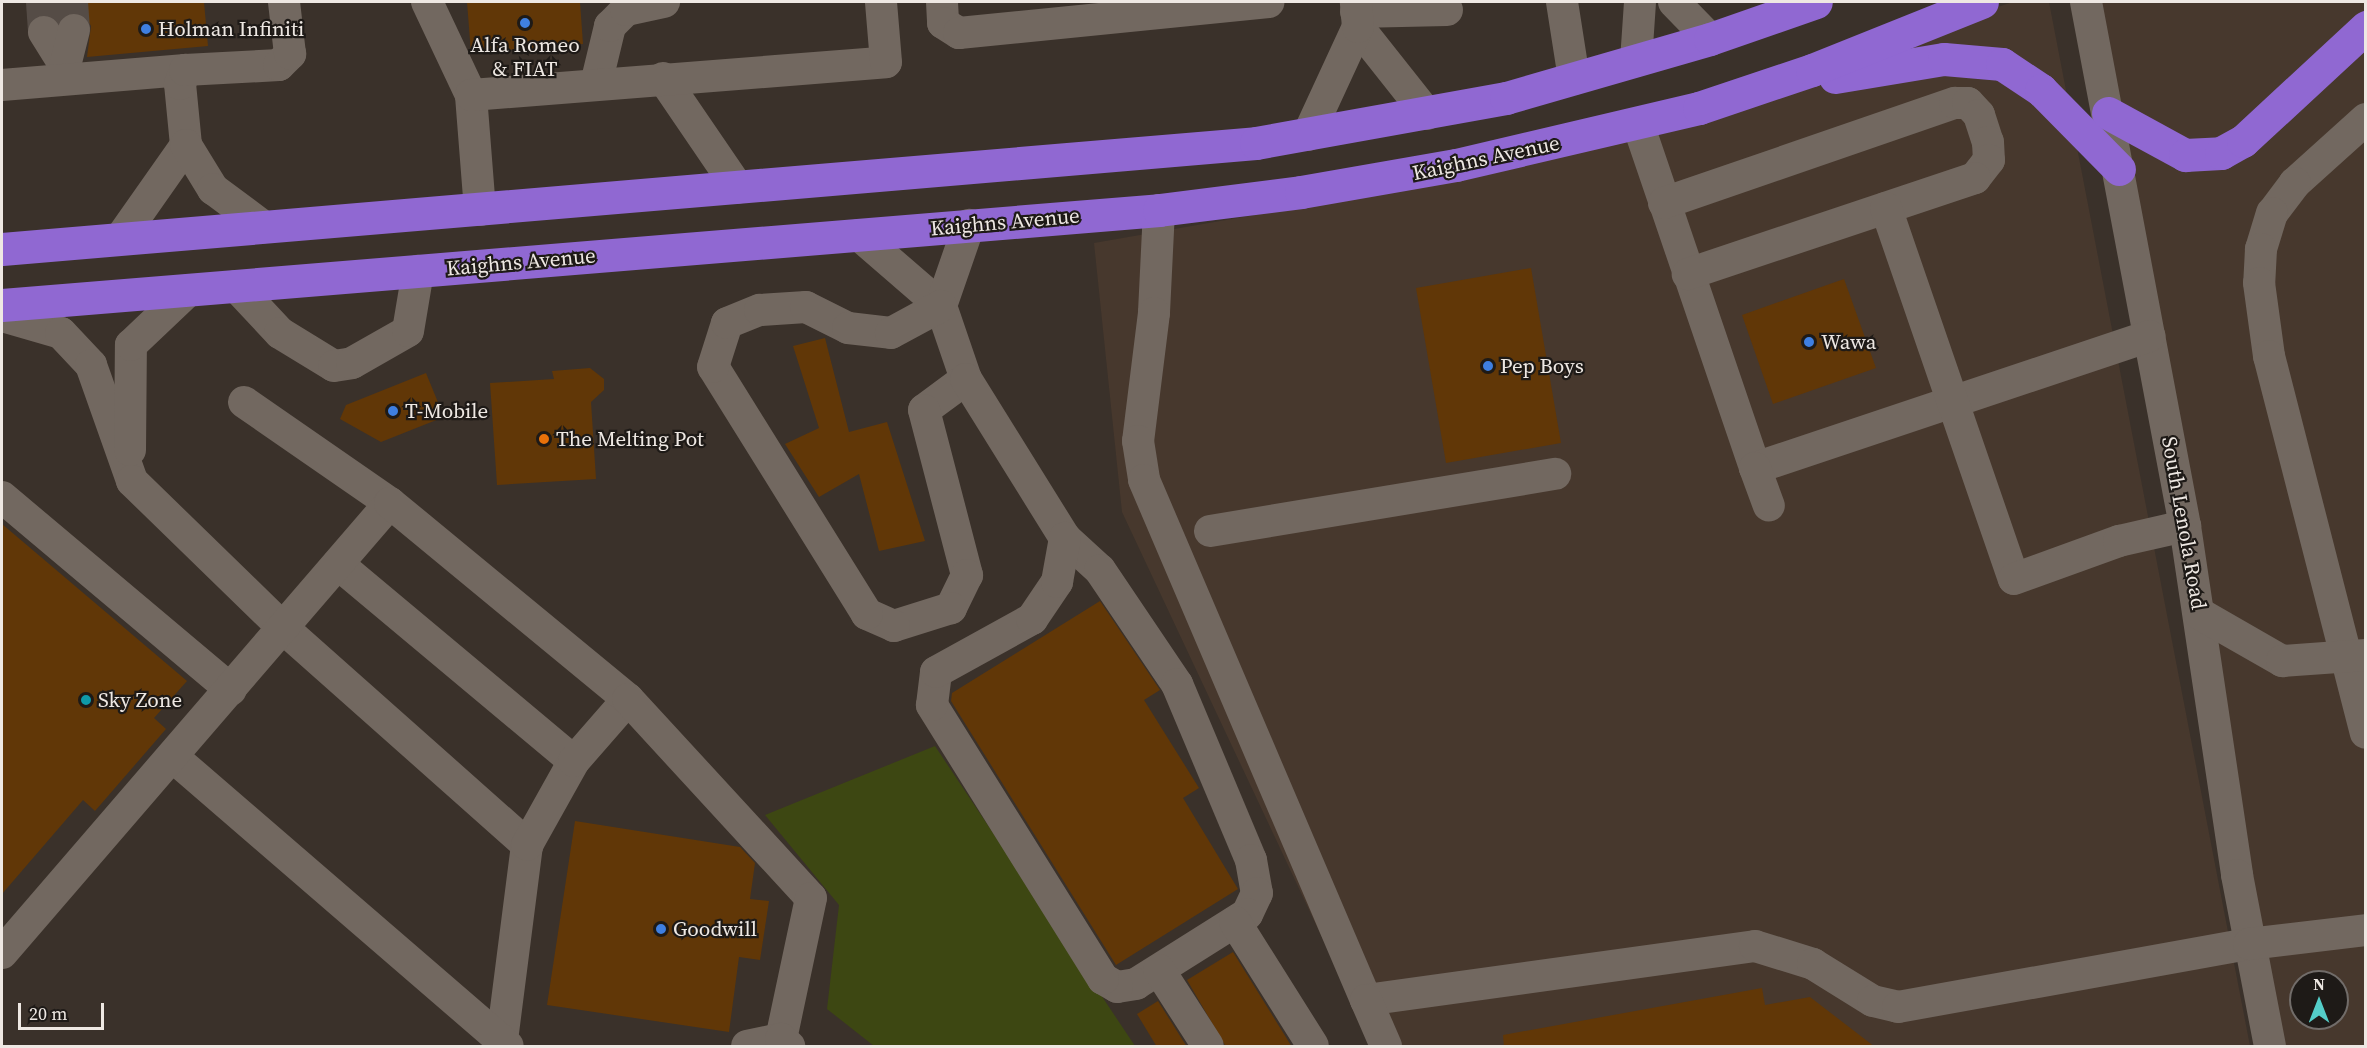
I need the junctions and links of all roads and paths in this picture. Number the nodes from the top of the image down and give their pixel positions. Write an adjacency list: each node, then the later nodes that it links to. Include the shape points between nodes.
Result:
1 (284, 2): 22 (street, via 290,54 279,65)
2 (427, 2): 29 (street)
3 (664, 2): 26 (street, via 626,10 610,26)
4 (881, 2): 24 (street, via 886,62)
5 (942, 2): 16 (street, via 944,23 959,33)
6 (1268, 2): 13 (street)
7 (1562, 2): 25 (street)
8 (1640, 2): 21 (street)
9 (1674, 2): 20 (street)
10 (1816, 2): 20 (highway)
11 (1982, 2): 28 (highway, Kaighns Avenue)
12 (2086, 2): 30 (street, South Lenola Road)
13 (1203, 6): 14 (street)
14 (1124, 9): 16 (street)
15 (1447, 10): 17 (street)
16 (1035, 14)
17 (1357, 14): 31 (street); 34 (street)
18 (2366, 27): 30 (highway, via 2243,141 2222,153 2184,155)
19 (59, 31): 23 (street)
20 (1710, 39): 21 (highway)
21 (1636, 61): 25 (highway)
22 (185, 70): 23 (street); 35 (street, via 180,84)
23 (65, 73): 27 (street)
24 (663, 78): 26 (street); 37 (street)
25 (1574, 80): 31 (highway)
26 (596, 84): 29 (street)
27 (2, 85)
28 (1759, 89): 33 (highway, Kaighns Avenue); 36 (highway, via 1944,59 1990,61 2030,81)
29 (471, 95): 40 (street)
30 (2108, 113): 36 (street, South Lenola Road)
31 (1427, 114): 34 (highway)
32 (2366, 119): 70 (street, via 2295,183 2272,213 2261,249 2259,284 2269,356 2334,623)
33 (1638, 124): 38 (street); 41 (highway, Kaighns Avenue, via 1380,179)
34 (1308, 135): 37 (highway, via 1126,157)
35 (186, 145): 43 (street, via 213,189); 45 (street)
36 (2119, 169): 54 (street, South Lenola Road)
37 (738, 188): 40 (highway)
38 (1664, 203): 39 (street, via 1968,103 1979,115 1988,142 1984,171); 48 (street)
39 (1886, 208): 48 (street); 56 (street)
40 (480, 210): 43 (highway)
41 (1159, 210): 42 (highway, Kaighns Avenue); 82 (street, via 1154,313 1137,441 1144,480)
42 (969, 225): 44 (highway, Kaighns Avenue); 52 (street)
43 (264, 227): 45 (highway)
44 (859, 234): 47 (highway, Kaighns Avenue); 52 (street)
45 (120, 239): 46 (highway)
46 (2, 249)
47 (418, 271): 49 (highway, Kaighns Avenue); 49 (street, via 408,331 362,358 334,366 280,333)
48 (1688, 274): 58 (street)
49 (236, 286): 50 (highway, Kaighns Avenue)
50 (189, 290): 51 (highway, Kaighns Avenue); 60 (street, via 131,345 126,397)
51 (2, 305)
52 (941, 306): 55 (street); 55 (street, via 891,333 848,328 806,307 760,310 727,323 713,367 867,614 894,626 951,608 967,575 924,410)
53 (2, 316): 60 (street, via 61,333 91,365)
54 (2150, 336): 56 (street); 64 (street, South Lenola Road)
55 (966, 379): 66 (street)
56 (1952, 401): 58 (street); 64 (street, via 2014,579 2119,541)
57 (244, 402): 62 (street)
58 (1755, 468): 63 (street)
59 (1555, 474): 65 (street)
60 (132, 481): 69 (street)
61 (2, 496): 71 (street)
62 (390, 503): 67 (street); 72 (street)
63 (1769, 506)
64 (2184, 526): 68 (street, South Lenola Road)
65 (1210, 531)
66 (1065, 538): 77 (street, via 1100,570 1177,684 1251,860 1257,893 1247,914); 81 (street, via 1057,582 1032,619 936,672 932,705 1103,979 1117,987 1136,984)
67 (338, 564): 69 (street); 75 (street)
68 (2200, 614): 70 (street, via 2282,661); 79 (street, South Lenola Road)
69 (284, 628): 71 (street); 76 (street)
70 (2357, 656): 73 (street, via 2350,686)
71 (231, 690): 74 (street)
72 (628, 699): 75 (street); 83 (street, via 811,898)
73 (2366, 733)
74 (173, 757): 80 (street); 84 (street)
75 (574, 760): 76 (street)
76 (527, 845): 84 (street)
77 (1235, 922): 81 (street); 87 (street)
78 (2366, 930): 79 (street)
79 (2249, 944): 82 (street, via 1898,1007 1873,1001 1813,964 1755,946); 89 (street, South Lenola Road)
80 (2, 952)
81 (1159, 970): 86 (street)
82 (1366, 1000): 88 (street)
83 (785, 1043): 85 (street)
84 (505, 1044)
85 (747, 1047)
86 (1208, 1047)
87 (1313, 1047)
88 (1386, 1047)
89 (2270, 1047)

